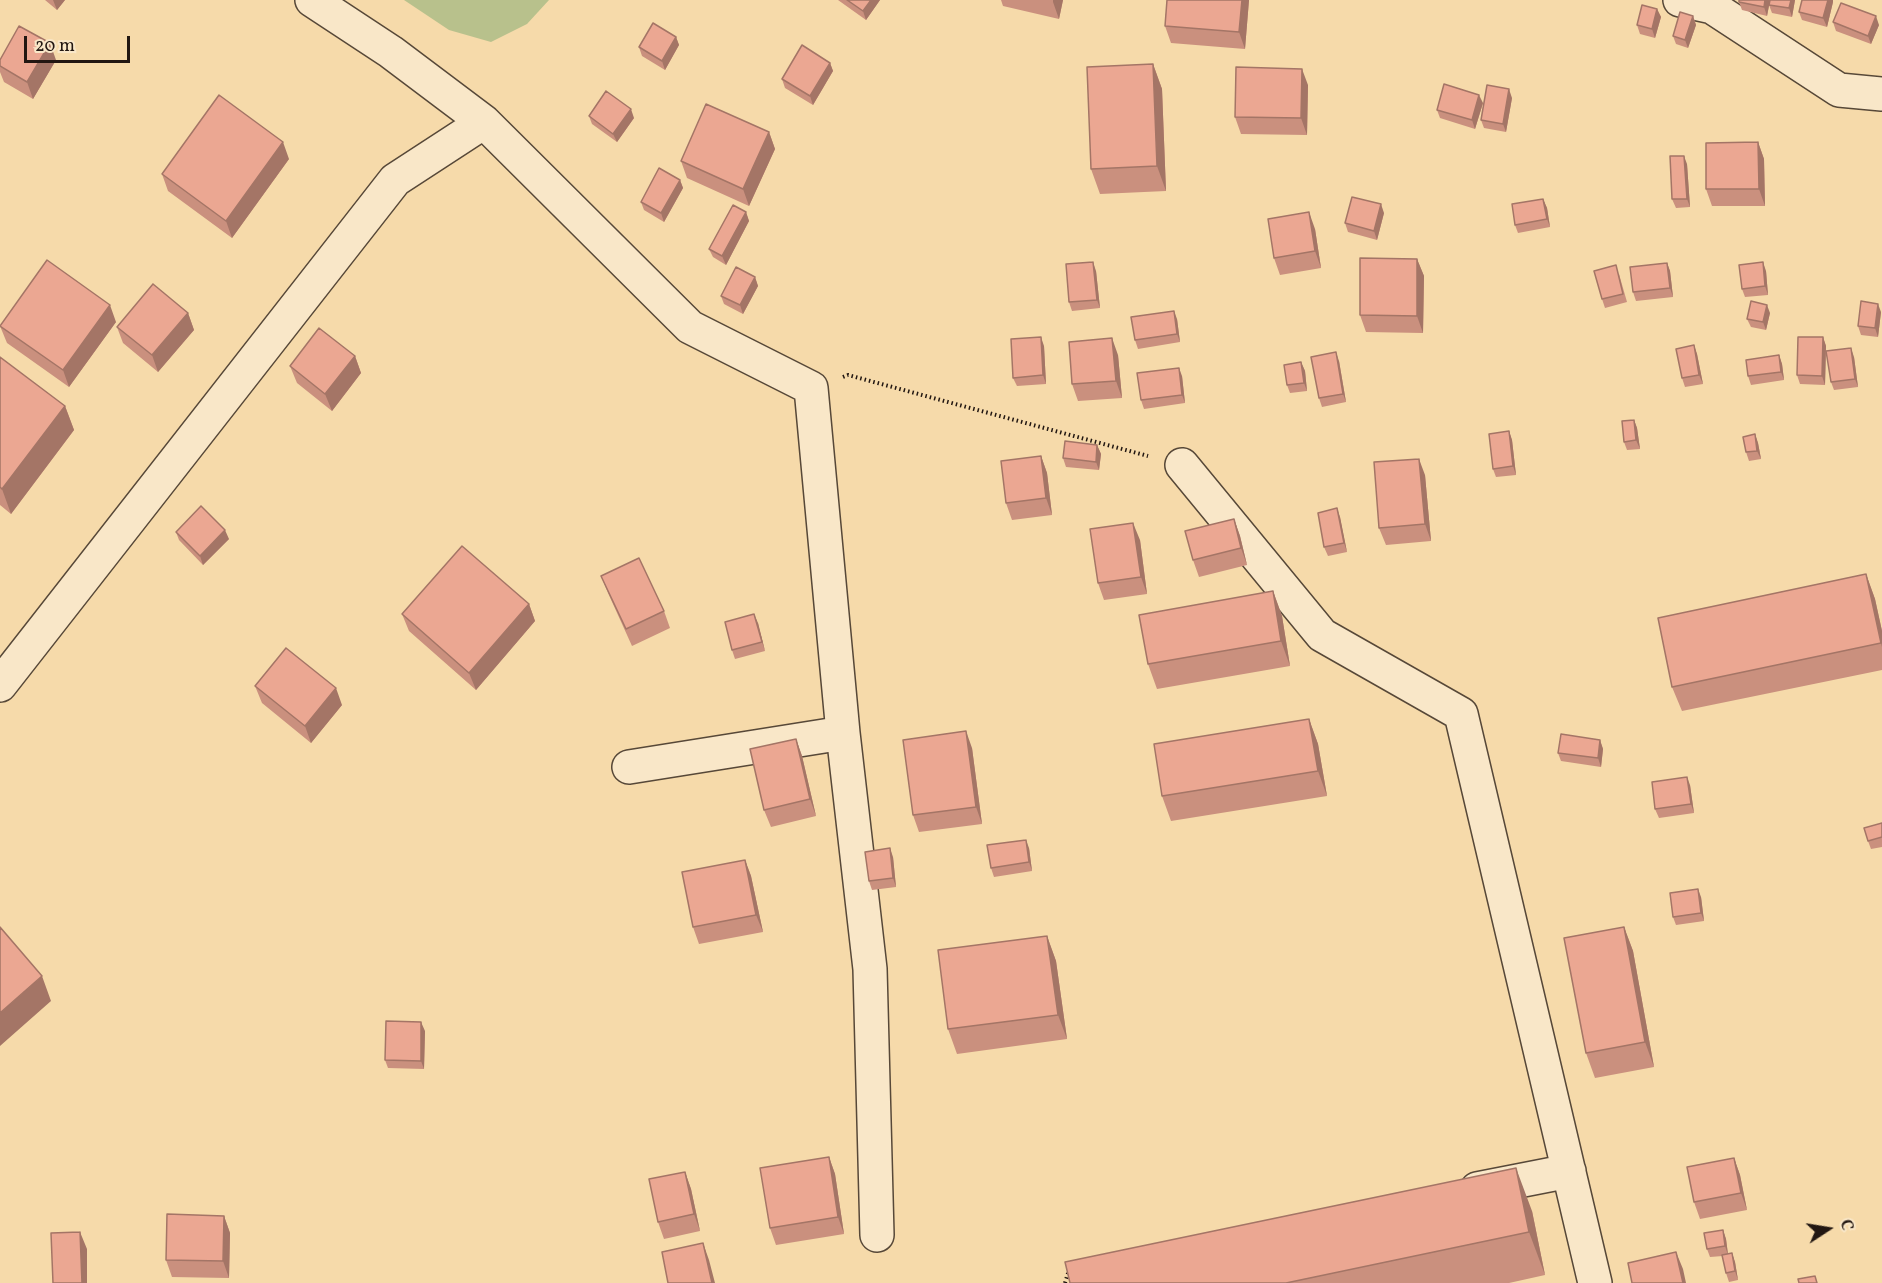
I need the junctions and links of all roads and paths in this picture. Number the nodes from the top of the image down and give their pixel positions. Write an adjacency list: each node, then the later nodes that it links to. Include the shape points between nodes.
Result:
1 (312, 0): 4 (street, via 391,52)
2 (1680, 0): 3 (street, via 1712,7 1839,90)
3 (1882, 94)
4 (484, 122): 5 (street, via 690,327); 7 (street, via 395,180)
5 (811, 388): 6 (path, via 848,375); 8 (street)
6 (1182, 465): 10 (street, via 1322,635 1461,714)
7 (0, 685)
8 (843, 733): 9 (street); 12 (street, via 870,969)
9 (629, 766)
10 (1569, 1171): 11 (street); 15 (street)
11 (1453, 1194)
12 (877, 1235)
13 (1069, 1270): 14 (path)
14 (1065, 1283)
15 (1595, 1283)

